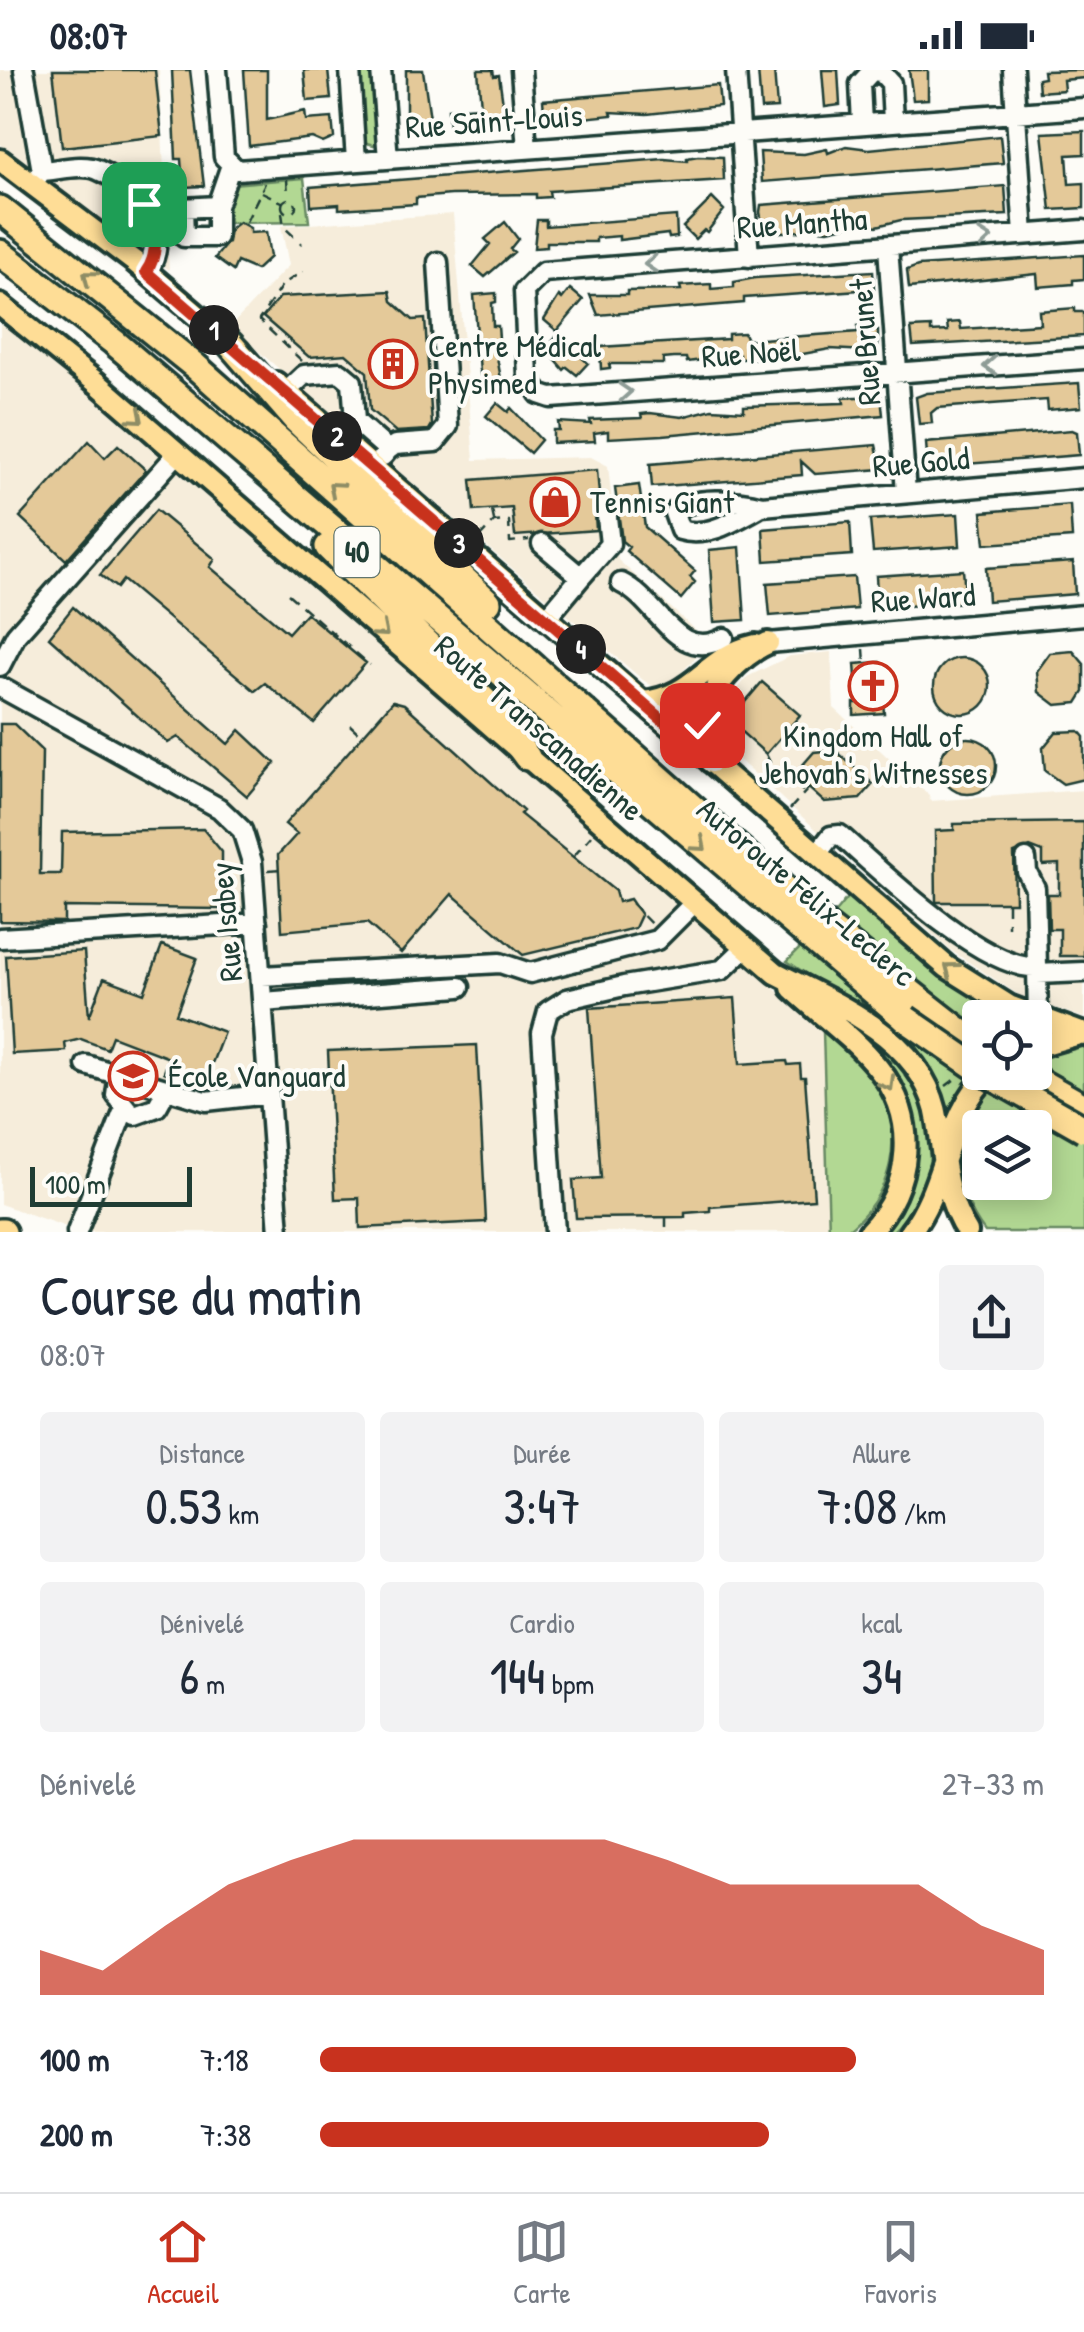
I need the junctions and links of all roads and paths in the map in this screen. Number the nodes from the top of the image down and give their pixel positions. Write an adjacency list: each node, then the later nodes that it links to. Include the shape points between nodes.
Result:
1 (24, 70): 18 (street)
2 (217, 70): 17 (street)
3 (350, 70): 16 (street)
4 (381, 70): 14 (street)
5 (522, 70): 13 (street)
6 (736, 70): 12 (street)
7 (1013, 70): 9 (street)
8 (1084, 108): 9 (street, Rue Saint-Louis)
9 (1018, 114): 10 (street, Rue Saint-Louis); 29 (street)
10 (892, 122): 11 (street, Rue Saint-Louis); 11 (street, via 891,83 872,71 860,84)
11 (862, 124): 12 (street, Rue Saint-Louis)
12 (739, 132): 13 (street, Rue Saint-Louis); 33 (street)
13 (527, 149): 14 (street, Rue Saint-Louis)
14 (388, 158): 16 (street, Rue Saint-Louis)
15 (0, 160): 18 (main road)
16 (356, 161): 17 (street, Rue Saint-Louis)
17 (230, 168): 23 (street)
18 (37, 177): 36 (main road); 36 (street, via 96,168 144,204 155,254)
19 (287, 178): 22 (path)
20 (266, 179): 21 (path)
21 (261, 191): 22 (path); 27 (path)
22 (286, 201): 25 (path); 25 (path, via 295,208)
23 (217, 206)
24 (0, 210): 71 (highway, Autoroute Félix-Leclerc / 40, one-way to 24, via 161,336)
25 (283, 212): 26 (path); 30 (path, via 284,227)
26 (276, 220)
27 (246, 222)
28 (1084, 230): 29 (street, Rue Mantha)
29 (1024, 235): 31 (street, Rue Mantha, one-way to 29)
30 (302, 244)
31 (888, 247): 33 (street, Rue Mantha); 42 (street, Rue Brunet)
32 (0, 253): 44 (highway, Autoroute Félix-Leclerc / 40)
33 (749, 257): 37 (street, Rue Mantha, one-way to 37, via 543,272)
34 (438, 262): 47 (street, via 448,426 435,442)
35 (304, 271): 41 (path, via 282,286 259,320)
36 (146, 272): 39 (main road)
37 (528, 283): 42 (street, Rue Noël, one-way to 42, via 528,376 539,394 551,398)
38 (5, 315): 48 (main road, Route Transcanadienne, one-way to 48)
39 (230, 344): 43 (main road); 71 (highway, via 296,420 547,660)
40 (1084, 359): 42 (street, Rue Noël, one-way to 42)
41 (312, 369)
42 (897, 372): 51 (street, Rue Brunet)
43 (286, 392): 45 (street, via 304,375 340,372 352,382); 46 (main road)
44 (196, 413): 75 (highway, via 487,703); 88 (highway, Autoroute Félix-Leclerc / 40, one-way to 88)
45 (355, 421): 46 (street); 47 (street)
46 (340, 438): 49 (main road)
47 (388, 450): 49 (street)
48 (178, 454): 68 (street, via 16,634); 75 (main road, Route Transcanadienne, one-way to 75)
49 (373, 468): 62 (main road)
50 (1084, 478): 51 (street, Rue Gold)
51 (906, 493): 52 (street, Rue Gold)
52 (762, 506)
53 (492, 511): 55 (path)
54 (607, 517): 58 (street, via 610,544)
55 (494, 522): 56 (path, via 509,521 510,542); 57 (path)
56 (540, 542): 58 (street)
57 (474, 543)
58 (582, 578): 62 (street)
59 (621, 583): 63 (street, via 686,642 706,646)
60 (288, 594): 67 (path)
61 (1084, 615): 64 (street, Rue Ward)
62 (546, 618): 70 (main road)
63 (724, 638)
64 (768, 643): 70 (main road, via 723,656 675,697); 76 (main road, via 737,665 709,702 702,725)
65 (864, 646): 66 (path)
66 (865, 663)
67 (370, 664)
68 (0, 666)
69 (0, 688): 92 (street, Rue Isabey, via 231,816 250,847)
70 (642, 702): 76 (main road)
71 (600, 723): 88 (highway, Autoroute Félix-Leclerc / 40)
72 (350, 725): 73 (path)
73 (362, 736)
74 (766, 754): 77 (path)
75 (527, 757): 90 (main road, Route Transcanadienne)
76 (711, 762): 83 (main road)
77 (773, 769)
78 (784, 775): 80 (path)
79 (808, 788): 80 (path)
80 (804, 792): 81 (path)
81 (786, 814)
82 (596, 830): 84 (path)
83 (817, 854): 97 (street, via 840,835 950,929); 102 (main road, one-way to 83, via 947,966)
84 (574, 856)
85 (1026, 858): 97 (street, via 1036,888)
86 (282, 869): 87 (path)
87 (264, 870)
88 (775, 896): 106 (highway, Autoroute Félix-Leclerc / 40); 109 (highway, Autoroute Félix-Leclerc / 40, bridge, via 906,1019)
89 (631, 902): 93 (path)
90 (694, 902): 96 (main road, Route Transcanadienne); 100 (street, via 659,939 530,973 500,964)
91 (1008, 902): 94 (path)
92 (257, 924): 95 (street); 100 (street, Rue Isabey)
93 (653, 924)
94 (1008, 927)
95 (0, 938)
96 (746, 947): 99 (main road, Route Transcanadienne); 128 (street, via 722,970 624,986 548,1011 542,1033)
97 (1037, 971): 98 (street); 103 (street)
98 (1084, 972)
99 (776, 973): 120 (main road, Route Transcanadienne, via 906,1053 932,1097); 129 (main road, one-way to 129, via 872,1061 899,1105 903,1171 890,1205)
100 (261, 976): 104 (street, Rue Isabey)
101 (460, 987): 104 (street)
102 (998, 1000)
103 (1038, 1000)
104 (263, 1002): 116 (street, Rue Isabey)
105 (1052, 1023): 107 (main road)
106 (962, 1033)
107 (1084, 1033): 108 (main road)
108 (1052, 1043)
109 (962, 1057)
110 (86, 1065): 111 (street)
111 (118, 1073): 112 (street); 118 (street, via 116,1094)
112 (167, 1088): 116 (street, via 206,1101); 118 (street, via 156,1107)
113 (1052, 1089): 117 (highway)
114 (974, 1090): 120 (main road)
115 (1016, 1090): 119 (highway, Autoroute Félix-Leclerc / 40, bridge)
116 (270, 1094): 127 (street, Rue Isabey)
117 (1084, 1107)
118 (132, 1112): 125 (street); 126 (street)
119 (1084, 1129)
120 (943, 1161): 130 (main road); 131 (main road, Route Transcanadienne, via 950,1199)
121 (666, 1218): 122 (path)
122 (666, 1227)
123 (1, 1230): 124 (main road)
124 (21, 1232)
125 (77, 1232)
126 (90, 1232)
127 (279, 1232)
128 (555, 1232)
129 (869, 1232)
130 (910, 1232)
131 (967, 1232)

